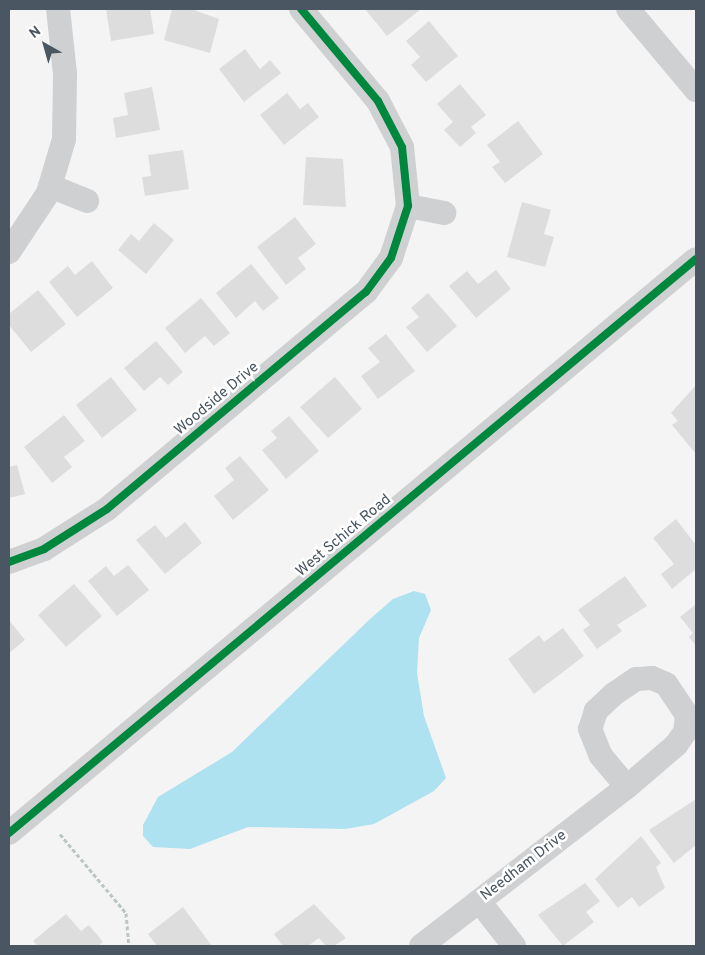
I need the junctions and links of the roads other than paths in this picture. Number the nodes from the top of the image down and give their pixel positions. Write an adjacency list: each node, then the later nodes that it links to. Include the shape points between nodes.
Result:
1 (58, 9): 5 (street, via 65,74 64,139)
2 (301, 9): 7 (street, via 391,120 404,156)
3 (628, 9): 4 (street)
4 (696, 90)
5 (50, 186): 6 (street); 9 (street)
6 (87, 201)
7 (407, 212): 8 (street); 11 (street, Woodside Drive, via 391,258 366,292 107,509 44,549)
8 (444, 213)
9 (9, 252)
10 (696, 259): 13 (street, West Schick Road)
11 (9, 562)
12 (627, 787): 12 (street, Needham Drive, via 685,732 687,715 666,684 652,678 636,679 614,694 596,711 590,729 601,756); 14 (street, Needham Drive)
13 (9, 833)
14 (479, 901): 15 (street, Needham Drive); 16 (street)
15 (421, 946)
16 (514, 946)

